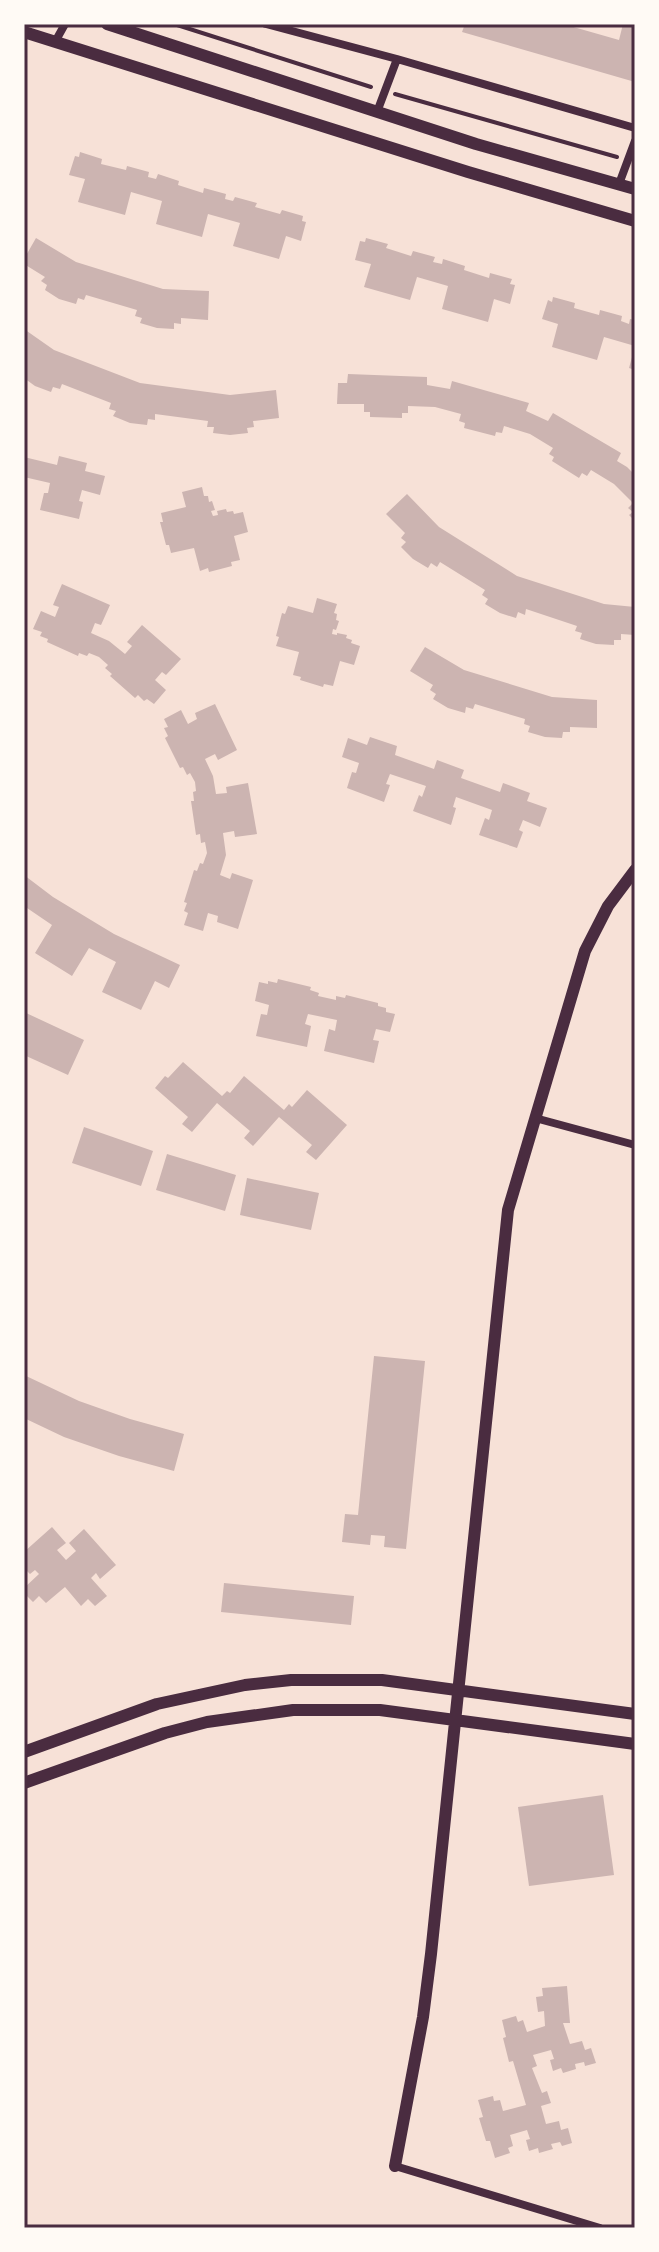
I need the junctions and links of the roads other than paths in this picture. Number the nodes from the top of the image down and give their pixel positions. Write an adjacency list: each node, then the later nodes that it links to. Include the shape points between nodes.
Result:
1 (65, 24): 5 (street)
2 (107, 24): 7 (street)
3 (266, 24): 6 (street)
4 (24, 32): 5 (street)
5 (55, 42): 12 (street)
6 (397, 59): 7 (street); 8 (street)
7 (377, 112): 10 (street)
8 (635, 128)
9 (635, 141): 10 (street)
10 (619, 184): 11 (street)
11 (635, 189)
12 (635, 221)
13 (635, 870): 14 (street, via 608,906 585,951)
14 (535, 1118): 15 (street); 16 (street, via 508,1210)
15 (635, 1145)
16 (459, 1690): 17 (street); 18 (street); 20 (street, via 382,1680 245,1685 157,1704)
17 (635, 1714)
18 (456, 1720): 19 (street); 21 (street, via 380,1710 250,1715 165,1733); 22 (street, via 423,2017)
19 (635, 1744)
20 (24, 1752)
21 (24, 1783)
22 (395, 2166): 23 (street)
23 (600, 2228)

